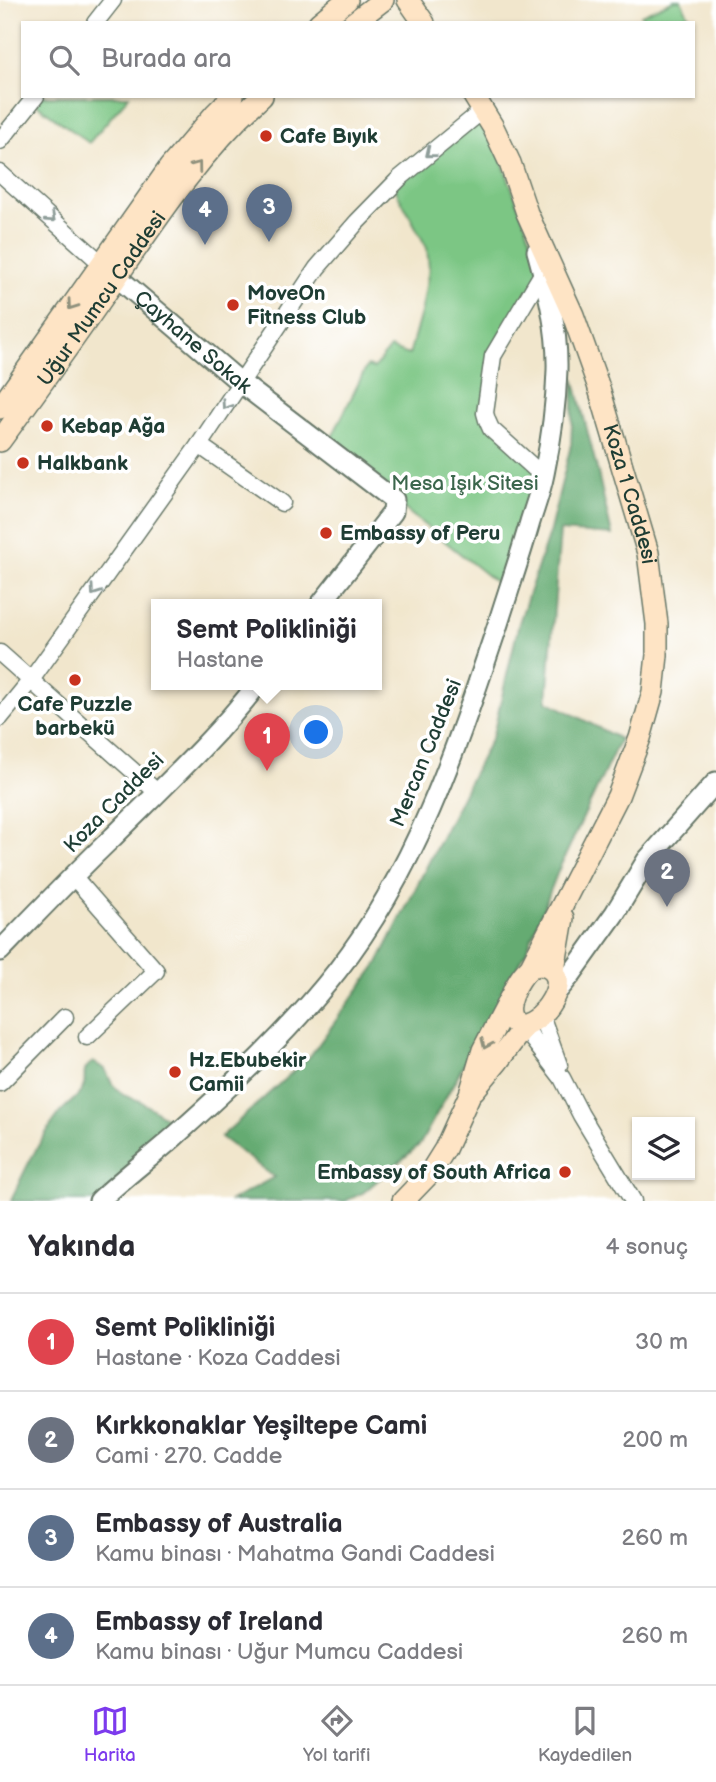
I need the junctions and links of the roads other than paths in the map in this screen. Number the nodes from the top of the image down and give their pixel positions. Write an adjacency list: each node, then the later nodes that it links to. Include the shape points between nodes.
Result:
1 (113, 0): 5 (street)
2 (347, 0): 6 (main road)
3 (383, 0): 7 (main road)
4 (408, 0): 8 (main road)
5 (97, 21)
6 (321, 21)
7 (356, 21)
8 (423, 21)
9 (34, 98): 13 (street)
10 (231, 98): 16 (main road, Uğur Mumcu Caddesi, via 170,167)
11 (260, 98): 16 (main road, Uğur Mumcu Caddesi, one-way to 11, via 228,129)
12 (478, 103): 15 (main road, Koza 1 Caddesi, via 510,163); 18 (street, one-way to 18, via 357,222 306,282)
13 (0, 141)
14 (0, 173): 16 (street, Çayhane Sokak, one-way to 16)
15 (527, 213): 17 (street, Mercan Caddesi); 32 (main road, Koza 1 Caddesi, via 573,315 598,385 648,553 657,624 653,692 642,732 618,796)
16 (109, 270): 18 (street, Çayhane Sokak); 19 (main road, Uğur Mumcu Caddesi, one-way to 19); 20 (main road, Uğur Mumcu Caddesi)
17 (543, 272): 22 (street, Mercan Caddesi, via 557,343); 22 (street, via 493,356 485,413 491,429)
18 (241, 383): 21 (street, one-way to 21); 24 (street, Çayhane Sokak, via 394,500 393,512)
19 (0, 408)
20 (0, 441)
21 (199, 445): 23 (street); 26 (street, one-way to 26)
22 (544, 477): 45 (street, Mercan Caddesi, via 456,746 383,904 338,970 277,1039)
23 (282, 503)
24 (325, 599)
25 (0, 653): 26 (street)
26 (31, 680): 28 (street); 30 (street)
27 (253, 690): 30 (street, Koza Caddesi)
28 (0, 718)
29 (714, 786): 33 (street, via 647,860)
30 (158, 793): 31 (street, Koza Caddesi)
31 (73, 876): 35 (street, Koza Caddesi); 42 (street, via 156,971)
32 (564, 902): 34 (main road); 36 (main road, Koza 1 Caddesi)
33 (592, 944): 34 (street, via 572,959 562,957); 38 (street)
34 (557, 949): 37 (main road)
35 (0, 951)
36 (530, 968): 37 (main road, via 540,965); 39 (main road, Koza 1 Caddesi)
37 (554, 970): 38 (main road)
38 (555, 994): 41 (main road)
39 (510, 998): 41 (main road, via 510,1019 517,1024); 44 (main road, Koza 1 Caddesi, one-way to 44, via 483,1050)
40 (65, 1017): 43 (street)
41 (533, 1020): 44 (main road); 47 (street, via 533,1040 562,1078)
42 (87, 1037)
43 (0, 1083)
44 (470, 1094): 46 (main road, via 430,1173)
45 (99, 1201)
46 (403, 1201)
47 (633, 1201)

